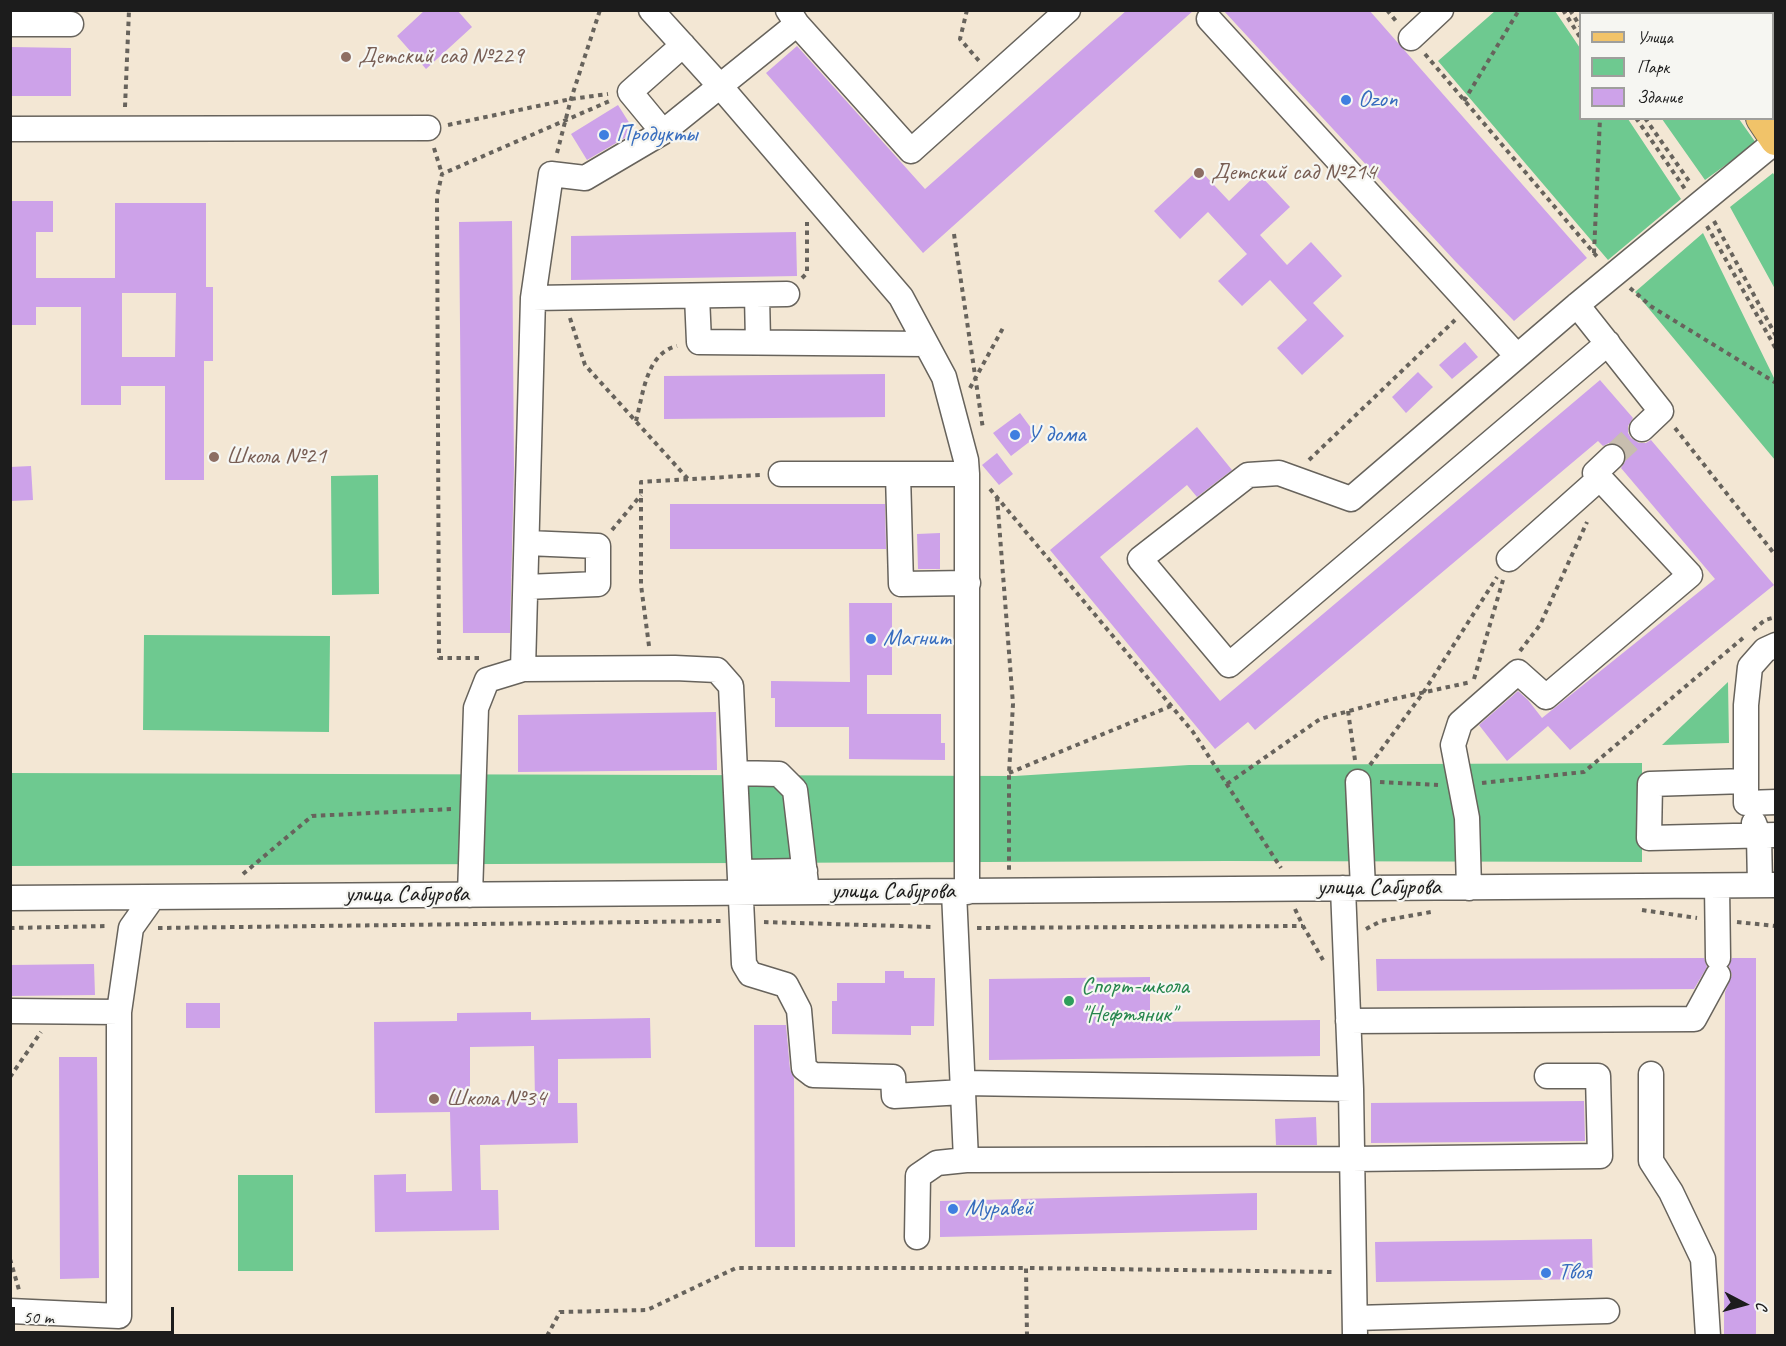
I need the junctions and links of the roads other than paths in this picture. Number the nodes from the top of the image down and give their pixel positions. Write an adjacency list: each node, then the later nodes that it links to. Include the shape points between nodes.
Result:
1 (651, 10): 9 (street)
2 (1068, 10): 4 (street, via 911,151)
3 (1441, 10): 8 (street)
4 (793, 17): 10 (street)
5 (1209, 19): 24 (street)
6 (10, 24): 7 (street)
7 (71, 24)
8 (1411, 38)
9 (683, 45): 10 (street); 14 (street, via 630,92)
10 (720, 86): 14 (street); 22 (street, via 901,297)
11 (1763, 120): 15 (main road)
12 (428, 128): 13 (street)
13 (10, 129)
14 (663, 132): 19 (street, via 585,178 551,174)
15 (1776, 140): 20 (street)
16 (787, 294): 17 (street)
17 (757, 295): 18 (street); 21 (street)
18 (697, 296): 19 (street); 21 (street, via 699,342)
19 (533, 298): 31 (street)
20 (1577, 305): 23 (street); 24 (street)
21 (759, 342): 22 (street)
22 (926, 344): 27 (street, via 944,377)
23 (1608, 344): 24 (street, via 1229,665 1140,559 1248,475 1279,473 1351,498); 25 (street, via 1661,411)
24 (1517, 356)
25 (1642, 429)
26 (1612, 457): 30 (street, via 1595,473)
27 (965, 462): 29 (street); 33 (street)
28 (781, 474): 29 (street)
29 (898, 474): 33 (street, via 900,584)
30 (1602, 481): 32 (street); 47 (street, via 1690,575 1546,697 1518,672 1460,723 1453,745 1467,818)
31 (527, 543): 34 (street); 34 (street, via 598,546 598,584)
32 (1509, 559)
33 (968, 583): 48 (street)
34 (525, 587): 36 (street)
35 (1776, 645): 39 (street, via 1765,650 1750,667)
36 (523, 669): 37 (street, via 717,670 732,686); 49 (street, via 487,680 476,708)
37 (735, 773): 42 (street, via 779,774 795,790); 43 (street)
38 (1358, 782): 46 (street)
39 (1746, 792): 40 (street); 41 (street); 41 (street, via 1650,784 1649,838)
40 (1776, 802)
41 (1767, 836): 44 (street)
42 (806, 881): 43 (street, улица Сабурова); 48 (street, улица Сабурова)
43 (740, 882): 49 (street, улица Сабурова); 57 (street, via 744,964 750,974 786,985 799,1010 804,1068 813,1075 893,1077 894,1096)
44 (1768, 885): 45 (street, улица Сабурова)
45 (1717, 886): 47 (street, улица Сабурова); 54 (street, via 1718,967 1694,1019)
46 (1353, 888): 47 (street, улица Сабурова); 48 (street, улица Сабурова); 54 (street, via 1345,941)
47 (1469, 888)
48 (960, 892): 57 (street, via 954,928)
49 (470, 895): 50 (street, улица Сабурова)
50 (153, 897): 51 (street, улица Сабурова); 53 (street, via 131,928)
51 (10, 898)
52 (10, 1011): 53 (street)
53 (118, 1012): 63 (street, via 119,1316)
54 (1348, 1022): 58 (street)
55 (1651, 1074): 65 (street, via 1651,1161 1671,1192 1703,1259)
56 (1547, 1076): 59 (street, via 1598,1076 1600,1156)
57 (963, 1088): 58 (street); 60 (street)
58 (1351, 1089): 59 (street)
59 (1352, 1159): 60 (street); 64 (street)
60 (966, 1160): 61 (street, via 937,1163 918,1176)
61 (918, 1237)
62 (1607, 1311): 64 (street)
63 (17, 1312)
64 (1355, 1327)
65 (1708, 1335)

